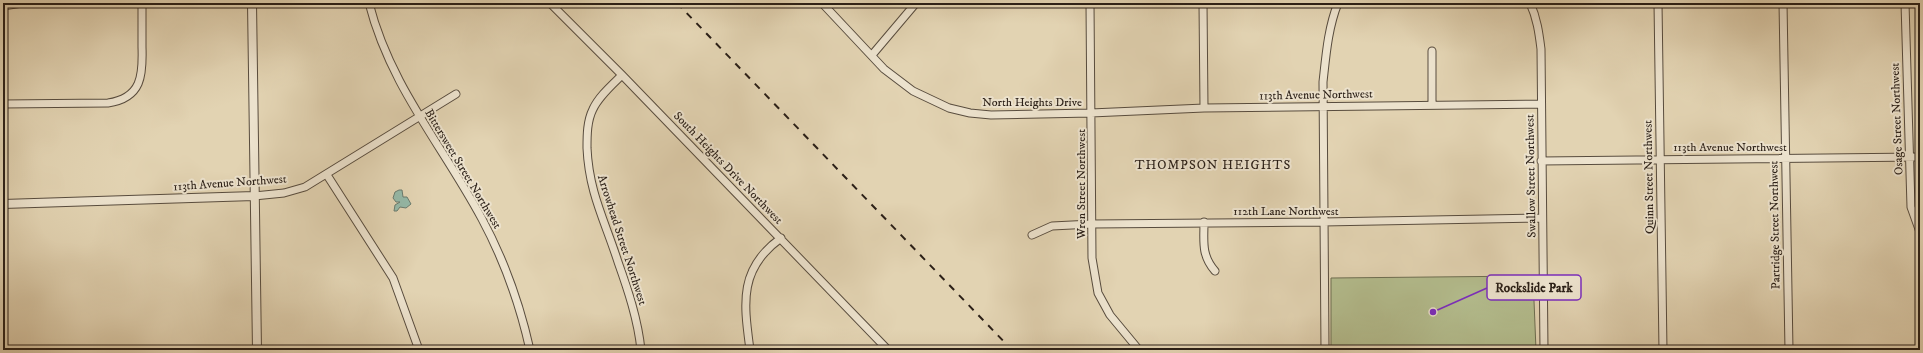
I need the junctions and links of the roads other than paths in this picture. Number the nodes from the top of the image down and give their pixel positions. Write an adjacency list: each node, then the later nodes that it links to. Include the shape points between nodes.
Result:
1 (22, 3): 15 (street)
2 (142, 3): 20 (street, via 143,72 139,84 126,97 108,103)
3 (252, 3): 33 (street)
4 (369, 3): 26 (street, Bittersweet Street Northwest, via 392,70)
5 (550, 3): 18 (street, South Heights Drive Northwest)
6 (822, 3): 17 (street, North Heights Drive)
7 (916, 3): 17 (street)
8 (1090, 3): 25 (street, Wren Street Northwest)
9 (1203, 3): 23 (street)
10 (1338, 3): 24 (street, via 1326,48 1322,82)
11 (1530, 3): 21 (street, Swallow Street Northwest, via 1539,31)
12 (1658, 3): 30 (street, Quinn Street Northwest)
13 (1783, 3): 29 (street, Partridge Street Northwest)
14 (1905, 3): 27 (street, Osage Street Northwest)
15 (3, 6)
16 (1432, 51): 22 (street)
17 (872, 55): 25 (street, North Heights Drive, via 884,69 913,91 949,108 991,115)
18 (622, 75): 41 (street, South Heights Drive Northwest); 46 (street, Arrowhead Street Northwest, via 593,110 587,130 589,176 632,304)
19 (456, 94): 26 (street, 113th Avenue Northwest)
20 (3, 104)
21 (1540, 104): 22 (street, 113th Avenue Northwest); 31 (street, Swallow Street Northwest)
22 (1432, 105): 24 (street, 113th Avenue Northwest)
23 (1204, 108): 24 (street, 113th Avenue Northwest); 25 (street, 113th Avenue Northwest)
24 (1323, 108): 37 (street)
25 (1091, 113): 38 (street, Wren Street Northwest)
26 (420, 117): 32 (street, 113th Avenue Northwest); 45 (street, Bittersweet Street Northwest, via 468,195 496,247 517,301)
27 (1909, 157): 28 (street, 113th Avenue Northwest); 29 (street, 113th Avenue Northwest); 39 (street, Osage Street Northwest, via 1911,211)
28 (1920, 157)
29 (1785, 159): 30 (street, 113th Avenue Northwest); 53 (street, Partridge Street Northwest)
30 (1660, 160): 31 (street, 113th Avenue Northwest); 52 (street, Quinn Street Northwest)
31 (1541, 161): 35 (street, Swallow Street Northwest)
32 (327, 174): 33 (street, 113th Avenue Northwest, via 296,190); 44 (street, via 393,278)
33 (254, 196): 34 (street, 113th Avenue Northwest); 43 (street)
34 (3, 204)
35 (1542, 218): 37 (street, 112th Lane Northwest); 51 (street, Swallow Street Northwest)
36 (1204, 222): 37 (street, 112th Lane Northwest); 38 (street, 112th Lane Northwest); 42 (street, via 1204,252 1207,262)
37 (1323, 222): 50 (street)
38 (1092, 224): 40 (street, 112th Lane Northwest, via 1052,226); 49 (street, Wren Street Northwest, via 1092,258 1098,293 1110,315)
39 (1920, 232)
40 (1032, 235)
41 (781, 238): 47 (street, via 761,256 747,283 746,319); 48 (street, South Heights Drive Northwest)
42 (1214, 270)
43 (257, 350)
44 (419, 350)
45 (530, 350)
46 (642, 350)
47 (750, 350)
48 (888, 350)
49 (1139, 350)
50 (1325, 350)
51 (1544, 350)
52 (1663, 350)
53 (1789, 350)

